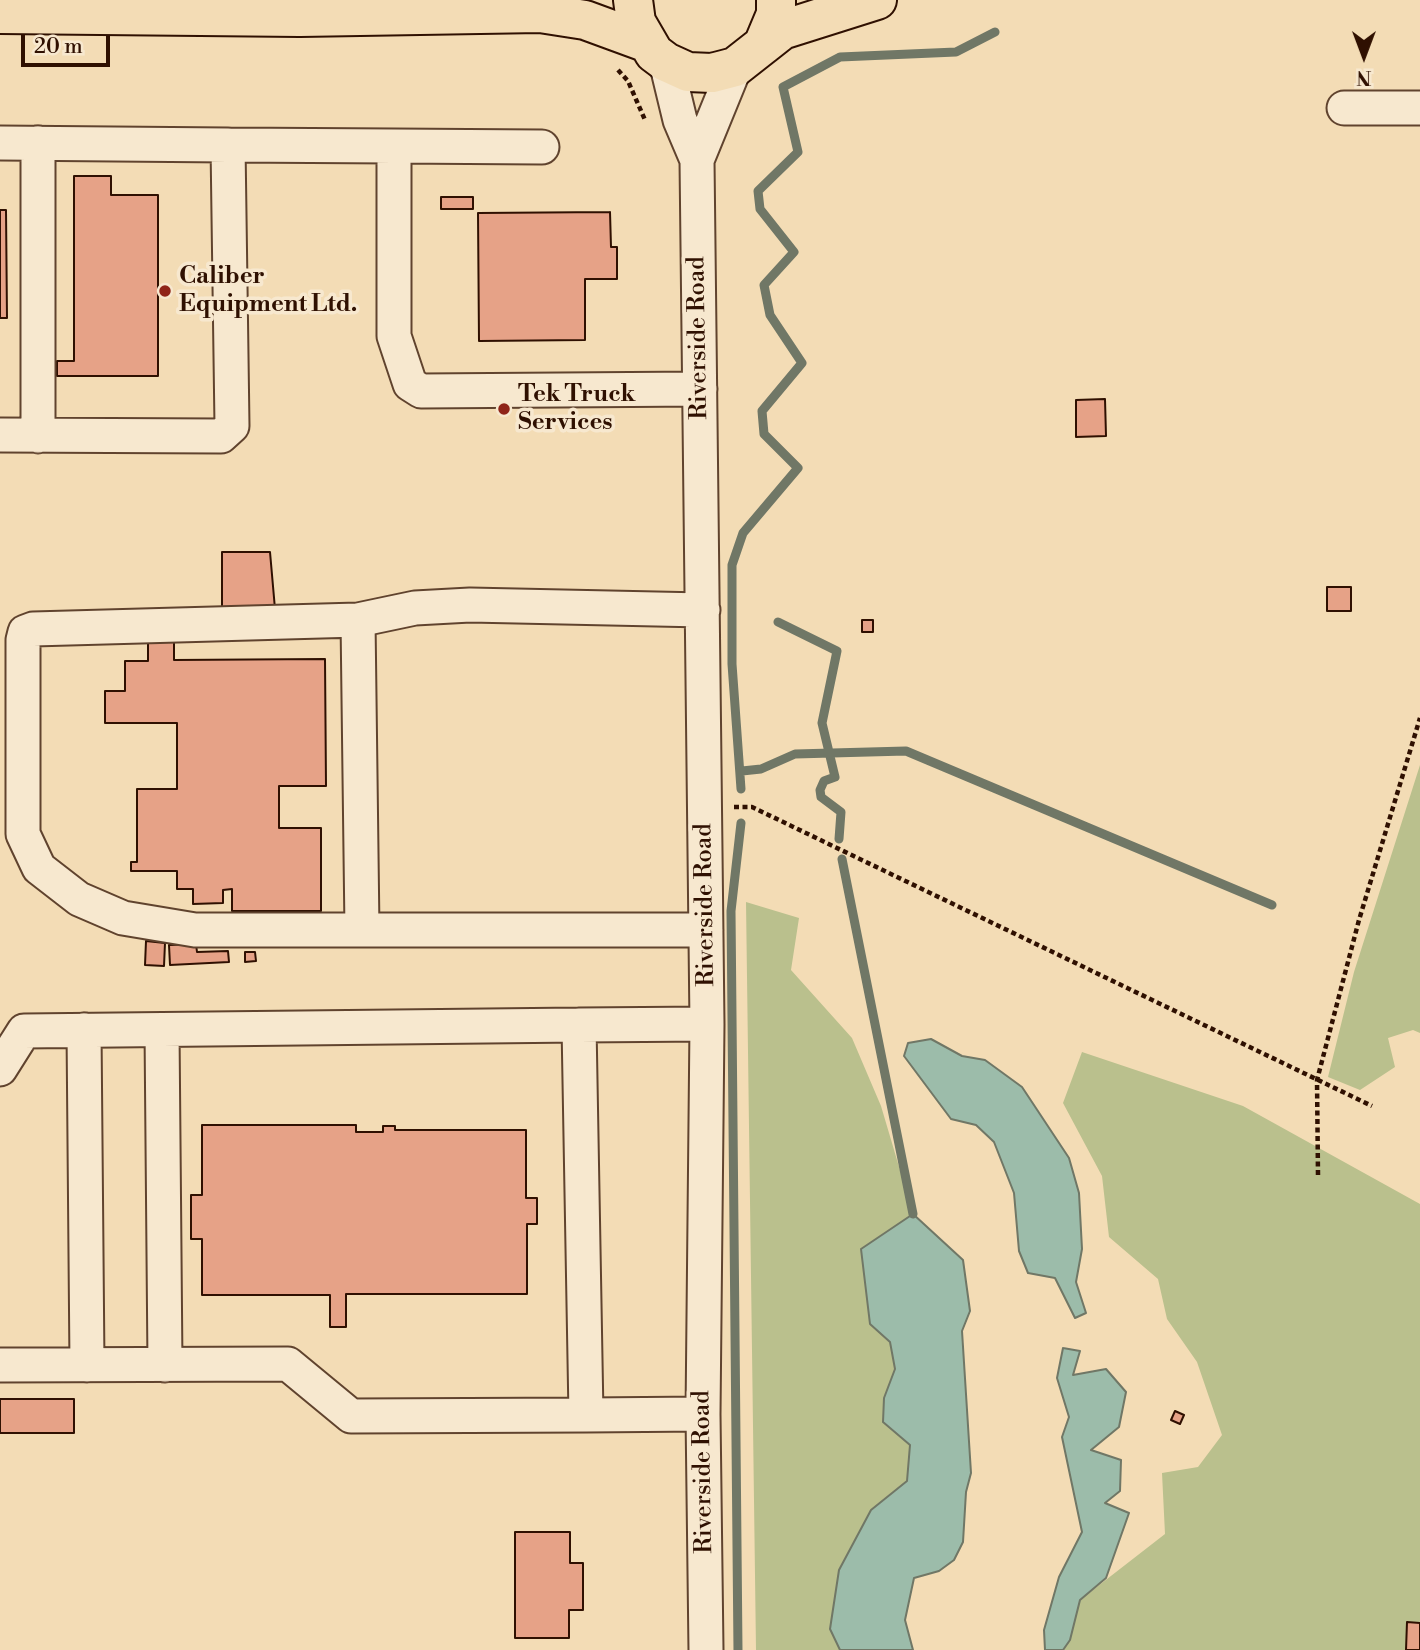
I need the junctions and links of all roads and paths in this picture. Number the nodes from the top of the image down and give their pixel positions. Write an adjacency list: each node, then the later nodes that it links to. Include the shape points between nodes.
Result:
1 (633, 0): 5 (main road, via 636,22)
2 (776, 0): 6 (main road, via 776,14)
3 (877, 0): 6 (main road, via 782,30)
4 (0, 14): 5 (main road, via 313,17 540,13 584,20)
5 (655, 52): 6 (main road, via 688,72 712,73); 10 (street, Riverside Road)
6 (749, 56): 16 (street, Riverside Road)
7 (614, 65): 10 (path, via 628,81 648,129)
8 (1344, 108): 9 (street)
9 (1420, 108)
10 (680, 120): 16 (street, Riverside Road)
11 (0, 142): 12 (street)
12 (38, 143): 13 (street); 19 (street)
13 (228, 145): 14 (street); 19 (street, via 232,426 221,436)
14 (394, 146): 15 (street); 17 (street, via 394,336 415,389)
15 (542, 147)
16 (697, 160): 17 (street, Riverside Road)
17 (700, 389): 20 (street, Riverside Road)
18 (0, 435): 19 (street)
19 (38, 436)
20 (703, 610): 21 (street, via 470,605 415,608); 23 (street, Riverside Road)
21 (358, 620): 24 (street); 24 (street, via 25,632 23,834 39,869 79,899 123,918 195,930)
22 (1420, 718): 31 (path)
23 (705, 806): 25 (street, Riverside Road); 31 (path, via 752,807)
24 (362, 930): 25 (street)
25 (706, 930): 26 (street, Riverside Road)
26 (707, 1024): 27 (street); 37 (street, Riverside Road)
27 (579, 1025): 29 (street); 38 (street)
28 (84, 1030): 29 (street); 30 (street, via 24,1031); 35 (street)
29 (162, 1030): 36 (street)
30 (0, 1069)
31 (1317, 1080): 32 (path); 33 (path)
32 (1372, 1106)
33 (1318, 1175)
34 (0, 1365): 35 (street)
35 (87, 1365): 36 (street)
36 (165, 1365): 38 (street, via 288,1364 351,1416)
37 (702, 1414): 38 (street); 39 (street, Riverside Road)
38 (586, 1415)
39 (706, 1650)

